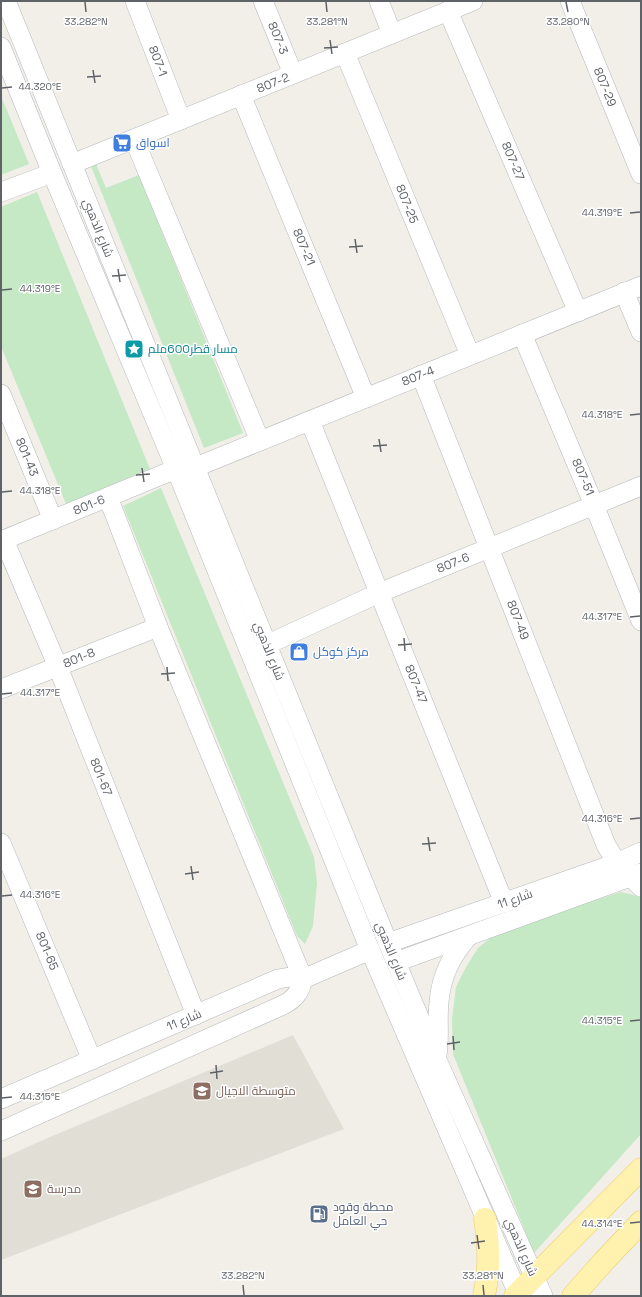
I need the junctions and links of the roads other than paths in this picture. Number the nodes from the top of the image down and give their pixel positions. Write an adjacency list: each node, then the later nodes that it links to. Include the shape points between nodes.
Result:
1 (6, 1): 15 (street, شارع الذهبي)
2 (135, 1): 13 (street, 807-1)
3 (263, 1): 11 (street, 807-3)
4 (379, 1): 8 (street)
5 (474, 1): 7 (street, 807-2)
6 (570, 1): 17 (street, 807-29)
7 (448, 11): 8 (street, 807-2); 20 (street, 807-27)
8 (392, 34): 10 (street, 807-2)
9 (1, 47): 16 (street, شارع الذهبي)
10 (345, 53): 11 (street, 807-2); 23 (street, 807-25)
11 (293, 74): 12 (street, 807-2)
12 (241, 95): 13 (street, 807-2); 26 (street, 807-21)
13 (181, 120): 14 (street, 807-2)
14 (134, 139): 15 (street, 807-2); 28 (street)
15 (72, 164): 29 (street, شارع الذهبي)
16 (52, 173): 18 (street); 30 (street, شارع الذهبي)
17 (641, 174)
18 (1, 192)
19 (633, 289): 20 (street, 807-4); 21 (street)
20 (578, 312): 22 (street, 807-4)
21 (641, 332)
22 (522, 334): 23 (street, 807-4); 33 (street, 807-51)
23 (470, 356): 24 (street, 807-4)
24 (421, 376): 26 (street, 807-4); 36 (street, 807-49)
25 (1, 394): 34 (street, 801-43)
26 (366, 398): 27 (street, 807-4)
27 (310, 421): 28 (street, 807-4); 37 (street, 807-47)
28 (260, 441): 29 (street, 807-4)
29 (196, 467): 40 (street, شارع الذهبي)
30 (176, 469): 32 (street, 801-6); 50 (street, شارع الذهبي)
31 (641, 486): 33 (street, 807-6)
32 (108, 497): 34 (street, 801-6); 39 (street)
33 (594, 505): 36 (street, 807-6); 38 (street, 807-51)
34 (53, 520): 35 (street, 801-6)
35 (2, 540): 41 (street, 801-67)
36 (490, 548): 37 (street, 807-6); 45 (street, 807-49, via 606,845)
37 (379, 593): 40 (street, 807-6); 47 (street, 807-47)
38 (641, 621)
39 (158, 627): 41 (street, 801-8); 52 (street)
40 (266, 645): 49 (street, شارع الذهبي)
41 (58, 666): 42 (street, 801-8); 53 (street, 801-67)
42 (1, 689)
43 (1, 843): 54 (street, 801-65)
44 (641, 852): 45 (street, شارع 11)
45 (617, 863): 46 (street, 807-49); 47 (street, شارع 11)
46 (638, 879): 48 (street, شارع 11)
47 (504, 903): 49 (street, شارع 11)
48 (469, 936): 51 (street, شارع 11); 55 (street, via 457,949 442,983)
49 (388, 943): 51 (street, شارع الذهبي)
50 (370, 950): 52 (street, شارع 11); 59 (street, شارع الذهبي)
51 (396, 962): 55 (street, شارع الذهبي)
52 (303, 978): 53 (street, شارع 11, via 278,979); 57 (street, via 298,993 290,1002)
53 (196, 1015): 54 (street, شارع 11)
54 (92, 1060): 56 (street, شارع 11)
55 (437, 1060): 62 (street, شارع الذهبي)
56 (1, 1099)
57 (1, 1131)
58 (641, 1169): 62 (main road)
59 (485, 1219): 63 (street, شارع الذهبي); 64 (main road, via 489,1247)
60 (641, 1222): 61 (main road)
61 (604, 1261): 66 (main road); 67 (main road)
62 (534, 1275): 63 (main road); 65 (street, شارع الذهبي)
63 (517, 1295)
64 (484, 1296)
65 (543, 1296)
66 (573, 1296)
67 (589, 1296)

